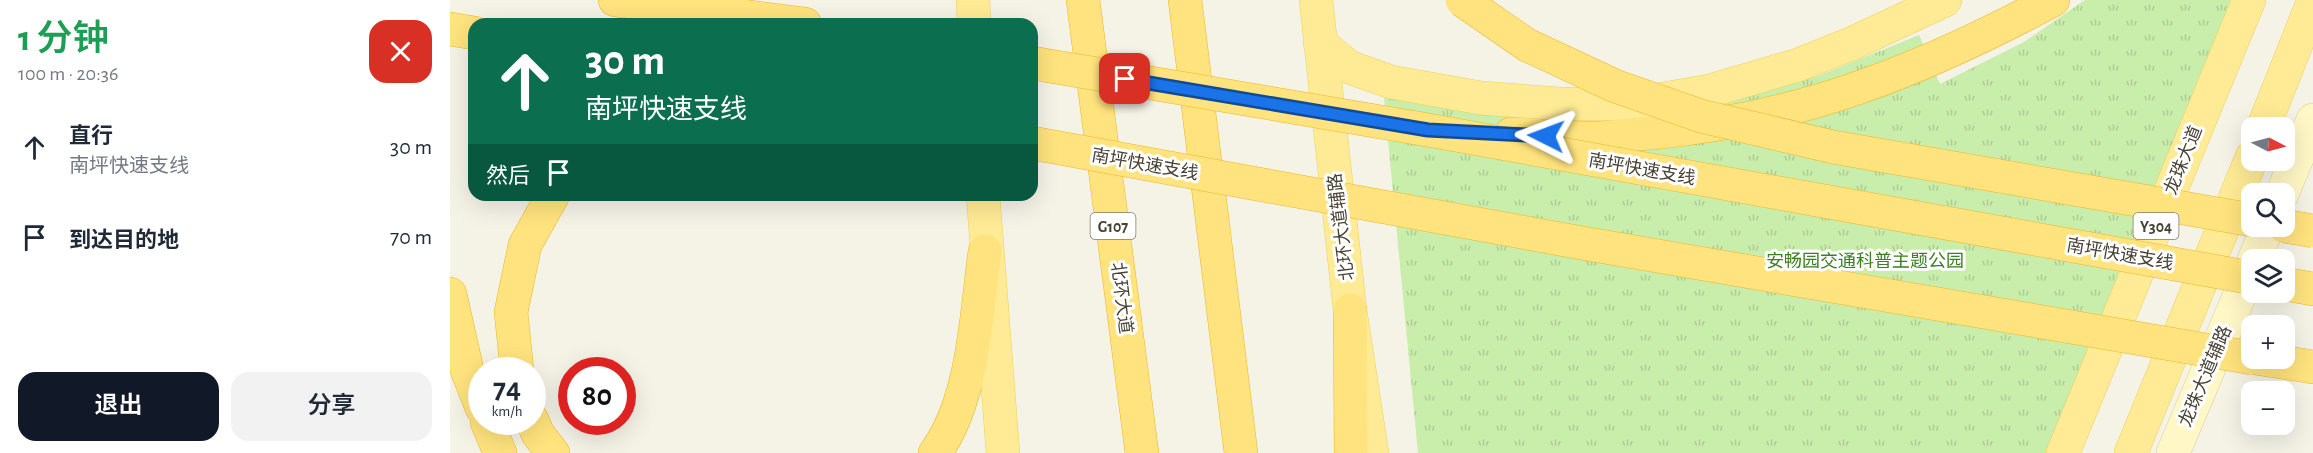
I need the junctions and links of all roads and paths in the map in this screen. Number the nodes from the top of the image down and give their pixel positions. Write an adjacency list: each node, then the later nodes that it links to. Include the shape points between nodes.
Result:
1 (615, 0): 11 (highway)
2 (973, 0): 12 (main road)
3 (1083, 0): 46 (highway, 北环大道 / G107)
4 (1185, 0): 47 (highway)
5 (1316, 0): 15 (main road, 北环大道辅路)
6 (1462, 0): 25 (highway, bridge, via 1527,45 1615,86 1701,116 1833,147)
7 (1946, 0): 15 (main road, via 1798,65 1709,91 1635,104 1481,98 1391,82 1348,67)
8 (2053, 0): 19 (highway, bridge, via 1916,68 1841,96 1710,127 1593,138)
9 (2249, 0): 50 (main road, 龙珠大道 / Y304)
10 (2313, 2): 17 (main road)
11 (762, 18)
12 (974, 18)
13 (450, 29): 14 (highway)
14 (468, 32)
15 (1320, 44): 34 (main road, 北环大道辅路)
16 (1038, 64): 19 (highway, 南坪快速支线, bridge)
17 (2267, 117)
18 (2313, 120): 22 (main road)
19 (1428, 130): 29 (highway, 南坪快速支线, bridge)
20 (1038, 144): 35 (highway, 南坪快速支线, bridge, via 1582,243)
21 (2246, 171): 51 (main road)
22 (2287, 183)
23 (550, 201): 36 (highway, via 525,245 513,301)
24 (982, 201): 28 (main road)
25 (2241, 218)
26 (2295, 228): 27 (highway, bridge)
27 (2313, 231)
28 (985, 251): 44 (highway, via 968,376 946,438); 45 (main road)
29 (2241, 276)
30 (2295, 286): 31 (highway)
31 (2313, 289)
32 (2241, 292): 52 (main road, 龙珠大道辅路)
33 (450, 294): 39 (highway)
34 (1350, 310): 48 (highway); 49 (main road, 北环大道辅路)
35 (2241, 356)
36 (516, 357)
37 (2295, 365): 38 (highway, 南坪快速支线)
38 (2313, 368)
39 (468, 373)
40 (492, 435): 42 (highway)
41 (539, 435): 43 (highway)
42 (500, 453)
43 (553, 453)
44 (935, 453)
45 (1003, 453)
46 (1142, 453)
47 (1241, 453)
48 (1351, 453)
49 (1372, 453)
50 (2063, 453)
51 (2131, 453)
52 (2173, 453)

